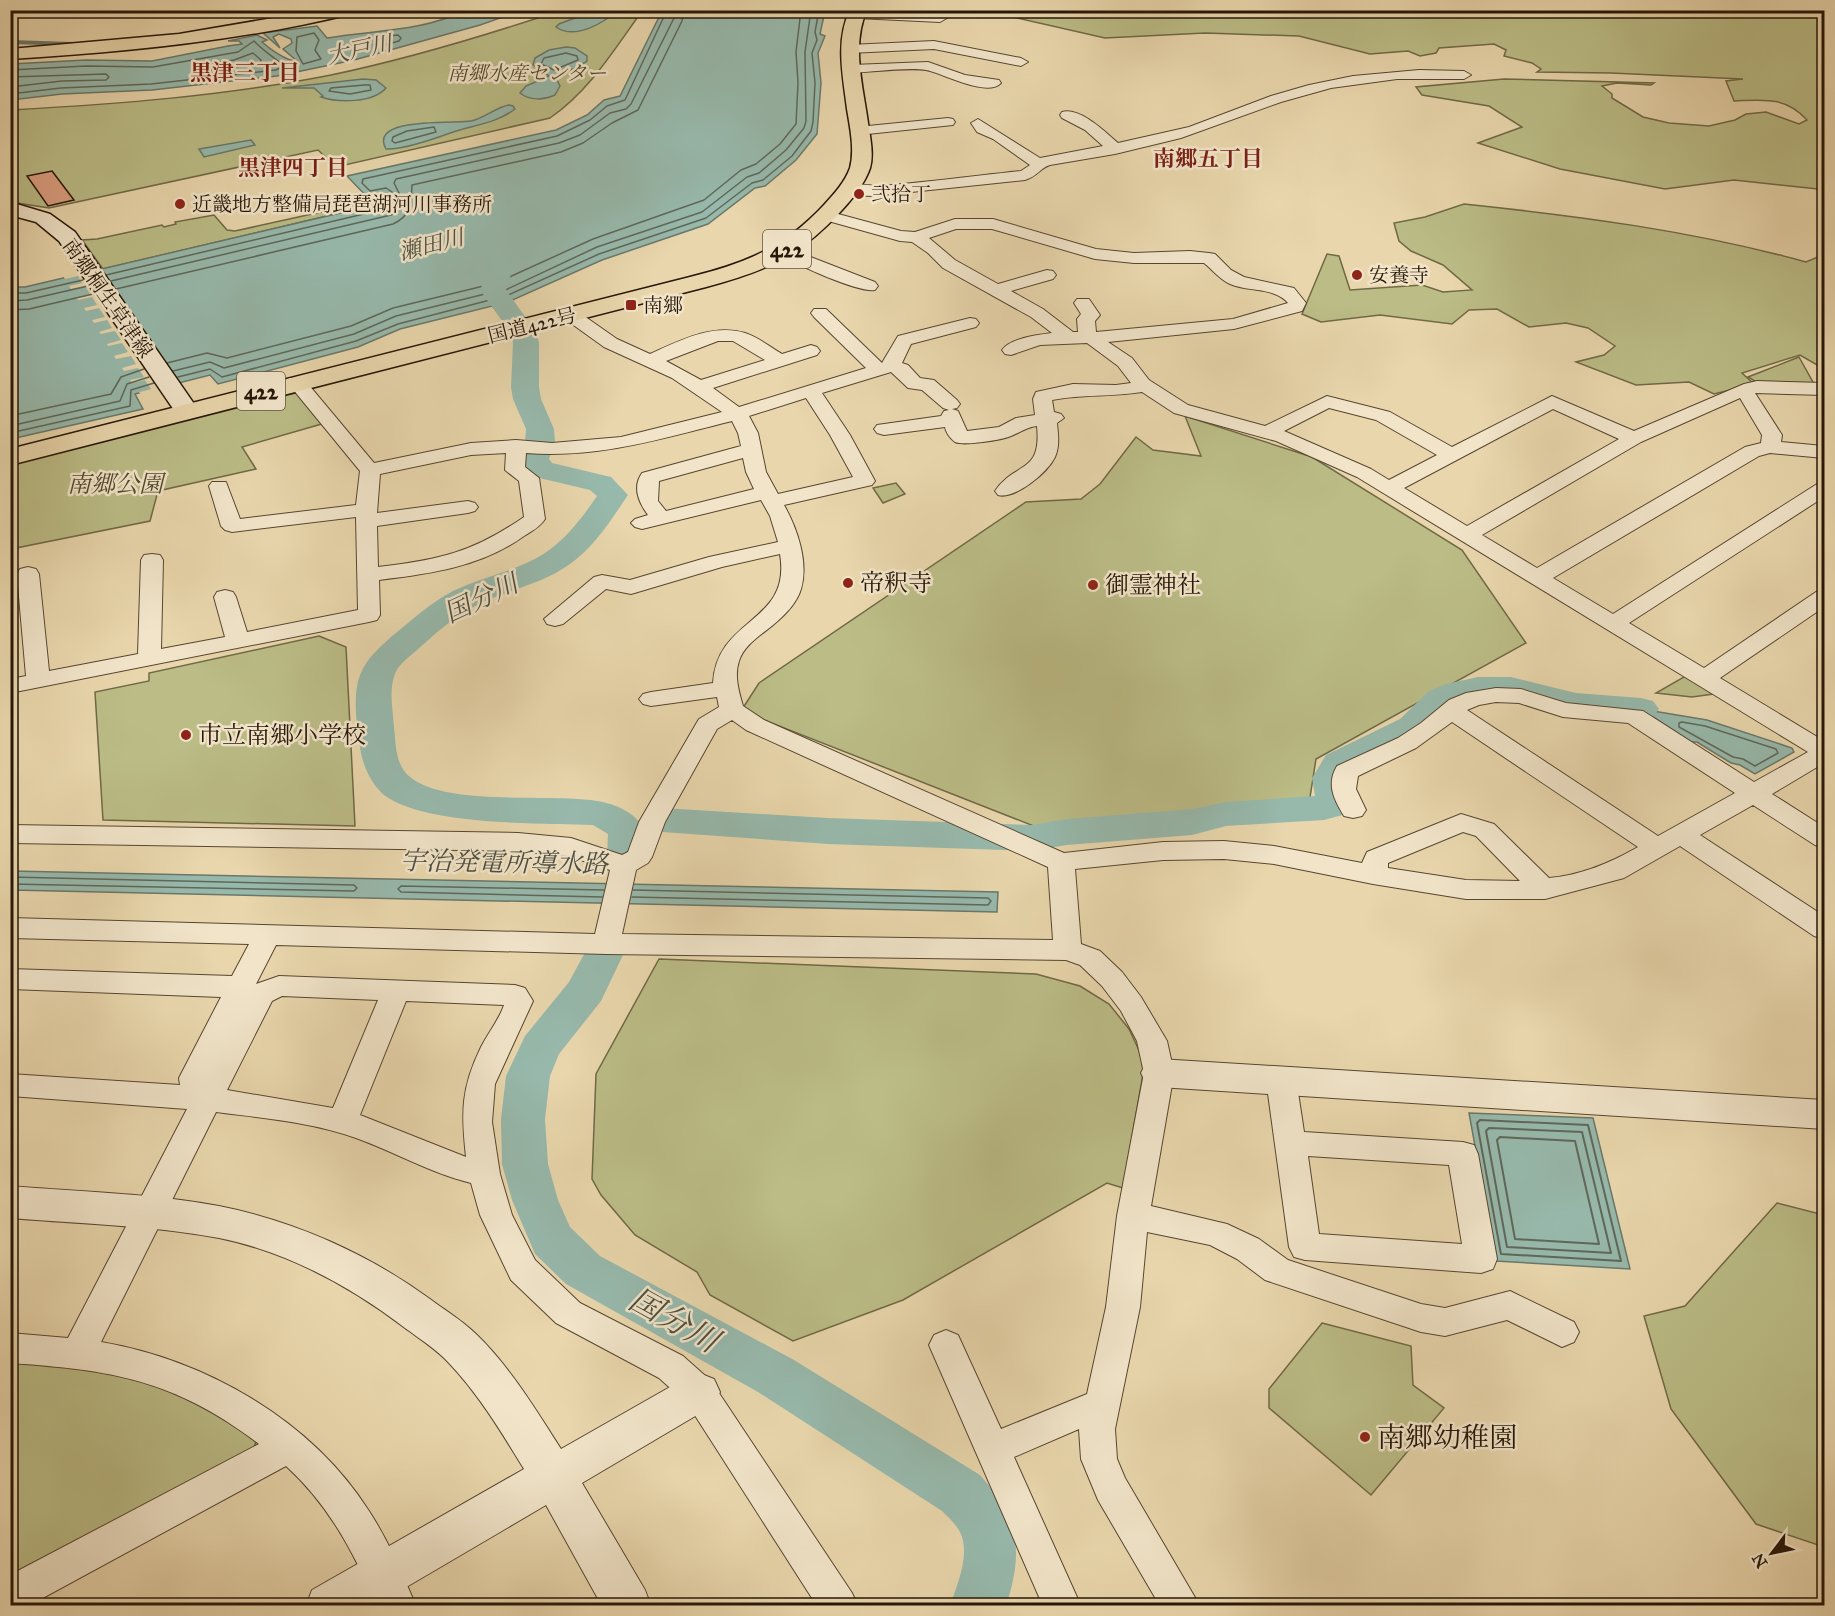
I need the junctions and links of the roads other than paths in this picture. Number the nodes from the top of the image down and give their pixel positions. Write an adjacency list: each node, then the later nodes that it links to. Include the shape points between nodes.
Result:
1 (345, 10): 5 (main road, via 176,40)
2 (858, 12): 4 (street); 6 (main road, 国道422号 / 422, via 849,43)
3 (940, 18): 4 (street)
4 (891, 31): 6 (street); 7 (street, via 934,45)
5 (10, 54)
6 (851, 59): 9 (street, via 908,72 928,66 963,79); 13 (main road, 国道422号 / 422)
7 (1022, 62)
8 (1464, 75): 14 (street, via 1388,75 1330,84 1288,95 1194,130)
9 (994, 83)
10 (1067, 115): 14 (street, via 1090,126)
11 (948, 122): 13 (street)
12 (978, 123): 15 (street)
13 (858, 131): 16 (main road, 国道422号 / 422, via 861,165)
14 (1115, 149): 15 (street)
15 (1038, 164): 16 (street, via 1025,176)
16 (849, 190): 18 (main road, 国道422号 / 422)
17 (10, 208): 41 (main road, 南郷桐生草津線, via 32,213 57,227)
18 (827, 216): 19 (street); 20 (main road, 国道422号 / 422)
19 (916, 237): 23 (street, via 948,264); 29 (street, via 955,224 993,224 1095,254 1209,258 1238,281 1288,292 1296,303 1296,307 1242,322)
20 (786, 250): 22 (street); 26 (main road, 国道422号 / 422, via 750,268)
21 (1047, 275): 23 (street)
22 (869, 286)
23 (996, 290): 28 (street, via 1037,313)
24 (1083, 303): 29 (street, via 1091,315 1086,319)
25 (820, 313): 34 (street)
26 (571, 315): 33 (street, via 615,345); 35 (main road, 国道422号 / 422)
27 (970, 323): 34 (street, via 904,340)
28 (1068, 337): 29 (street); 30 (street, via 1037,340)
29 (1089, 337): 36 (street, via 1125,362)
30 (1011, 350)
31 (811, 351): 32 (street)
32 (779, 360): 33 (street, via 737,336 723,334); 37 (street)
33 (650, 361): 37 (street)
34 (885, 368): 40 (street); 42 (street, via 901,369 915,384 927,384)
35 (296, 382): 41 (main road, 国道422号 / 422); 54 (street)
36 (1144, 386): 44 (street, via 1042,396); 46 (street, via 1181,410)
37 (697, 387): 43 (street)
38 (1824, 389): 39 (street)
39 (1744, 390): 47 (street); 49 (street, via 1772,435)
40 (811, 391): 43 (street); 59 (street, via 865,481)
41 (188, 411): 53 (main road, 国道422号 / 422)
42 (951, 413): 44 (street, via 956,432 963,438); 45 (street)
43 (736, 414): 48 (street, via 621,443 552,449); 50 (street, via 746,425)
44 (1050, 419): 58 (street, via 1049,447 1044,460)
45 (884, 429)
46 (1266, 433): 52 (street, via 1327,402 1383,416); 56 (street, via 1364,472)
47 (1634, 438): 52 (street, via 1552,402); 62 (street)
48 (521, 447): 54 (street, via 471,449); 66 (street, via 515,470 529,478 535,519 509,539 473,557 444,566)
49 (1770, 447): 51 (street); 67 (street, via 1752,451)
50 (752, 449): 59 (street, via 756,471); 59 (street, via 649,477 651,520)
51 (1822, 454)
52 (1451, 455): 56 (street)
53 (10, 457)
54 (370, 470): 61 (street)
55 (219, 486): 61 (street, via 232,526)
56 (1391, 487): 62 (street)
57 (1824, 488): 71 (street)
58 (1005, 491)
59 (769, 496): 63 (street, via 781,517)
60 (468, 507): 61 (street)
61 (366, 515): 66 (street)
62 (1468, 534): 67 (street)
63 (788, 546): 70 (street, via 631,587 602,582); 78 (street, via 794,570 790,594 730,654 723,670)
64 (152, 560): 73 (street)
65 (28, 574): 75 (street)
66 (368, 575): 72 (street, via 369,615)
67 (1538, 577): 71 (street)
68 (225, 597): 72 (street)
69 (1824, 597): 74 (street)
70 (555, 619)
71 (1614, 623): 74 (street)
72 (238, 641): 73 (street)
73 (149, 659): 75 (street)
74 (1706, 678): 80 (street)
75 (38, 681): 76 (street)
76 (10, 686)
77 (651, 699): 78 (street)
78 (728, 700): 87 (street, via 755,725); 88 (street, via 708,724 652,822 639,857)
79 (1452, 710): 81 (street, via 1474,698 1496,695 1521,696 1563,710 1634,716); 82 (street, via 1407,742 1346,772 1343,789); 86 (street)
80 (1824, 752): 81 (street)
81 (1754, 794): 84 (street); 85 (street)
82 (1353, 810)
83 (10, 834): 88 (street, via 518,842 571,846)
84 (1681, 835): 86 (street); 92 (street)
85 (1824, 840)
86 (1658, 848): 90 (street, via 1586,883)
87 (1061, 862): 89 (street, via 1168,850 1225,850); 95 (street)
88 (624, 865): 93 (street)
89 (1372, 875): 90 (street, via 1460,890); 90 (street, via 1376,858 1461,823 1485,830)
90 (1545, 890)
91 (10, 928): 94 (street)
92 (1824, 929)
93 (610, 931): 94 (street); 95 (street)
94 (267, 935): 97 (street)
95 (1068, 950): 99 (street, via 1090,958 1131,1004 1152,1041)
96 (10, 979): 97 (street)
97 (241, 987): 102 (street, via 194,1077 196,1090)
98 (396, 991): 102 (street, via 279,986 261,994); 104 (street); 106 (street, via 515,995 519,1001 480,1084 477,1122)
99 (1159, 1073): 100 (street); 109 (street)
100 (1281, 1079): 103 (street); 105 (street)
101 (10, 1085): 102 (street)
102 (207, 1100): 104 (street, via 277,1108); 108 (street)
103 (1824, 1115)
104 (342, 1122): 106 (street, via 395,1139 447,1164)
105 (1290, 1143): 105 (street, via 1305,1247 1482,1259 1463,1154)
106 (484, 1174): 114 (street, via 496,1215 523,1270 568,1313 671,1367)
107 (10, 1203): 108 (street)
108 (149, 1214): 113 (street); 118 (street, via 219,1223 276,1239 359,1274 407,1304 466,1351 517,1416)
109 (1133, 1216): 110 (street, via 1216,1233 1277,1270 1420,1318 1444,1322 1510,1305); 115 (street, via 1123,1307)
110 (1562, 1332)
111 (946, 1345): 117 (street)
112 (10, 1348): 113 (street)
113 (78, 1353): 116 (street, via 173,1376 228,1403)
114 (699, 1392): 118 (street); 123 (street)
115 (1102, 1404): 117 (street); 125 (street, via 1097,1429 1099,1459 1111,1488)
116 (290, 1446): 119 (street, via 320,1474 350,1513); 120 (street)
117 (992, 1449): 124 (street)
118 (553, 1477): 119 (street); 122 (street)
119 (390, 1590): 121 (street)
120 (10, 1595)
121 (329, 1605)
122 (628, 1605)
123 (839, 1605)
124 (1062, 1605)
125 (1181, 1605)

